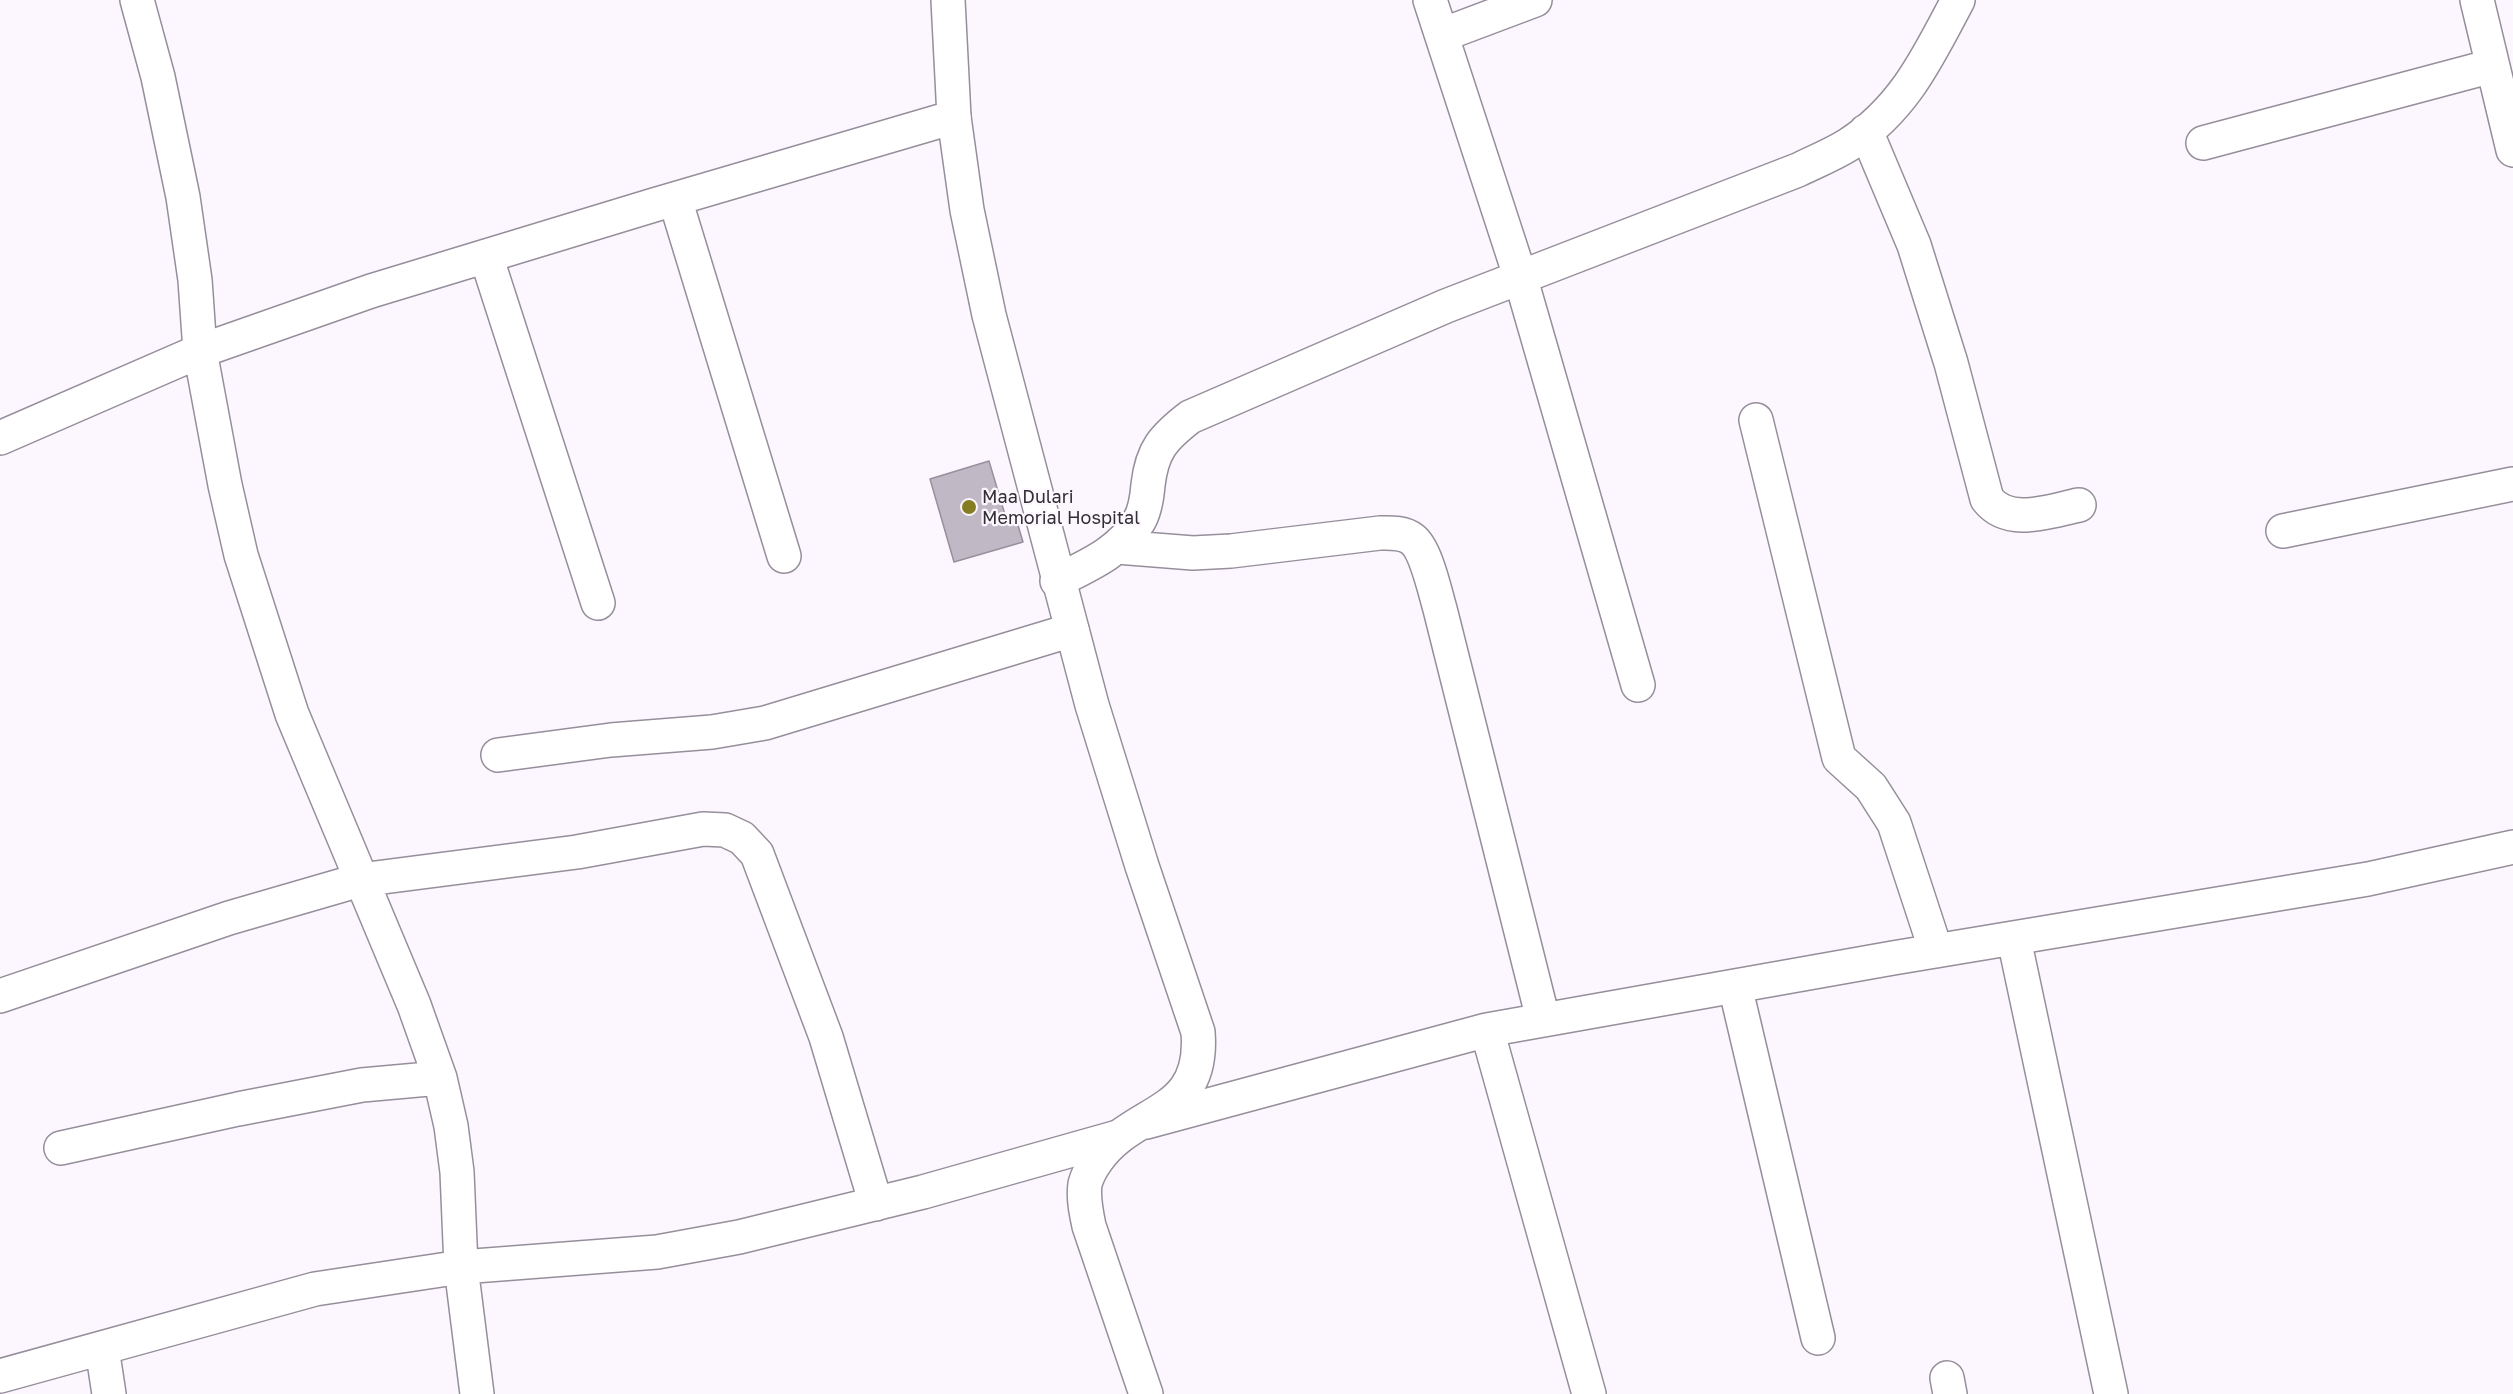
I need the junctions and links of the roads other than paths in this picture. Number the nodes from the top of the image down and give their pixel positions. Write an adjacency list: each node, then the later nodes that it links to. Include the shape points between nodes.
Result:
1 (136, 0): 16 (street, via 158,77 183,197)
2 (948, 0): 9 (street)
3 (1430, 0): 7 (street)
4 (1535, 0): 7 (street)
5 (1958, 0): 10 (street, via 1913,81 1887,114)
6 (2477, 0): 8 (street)
7 (1442, 35): 15 (street)
8 (2492, 66): 11 (street); 12 (street)
9 (954, 117): 13 (street); 24 (street, via 967,210 989,315)
10 (1866, 131): 15 (street, via 1798,170); 20 (street, via 1921,268 1987,499 1994,508 2018,515)
11 (2203, 143)
12 (2513, 150)
13 (675, 199): 14 (street); 23 (street)
14 (486, 256): 16 (street, via 371,291); 25 (street)
15 (1520, 276): 22 (street, via 1190,417 1168,434 1156,451 1140,519); 27 (street)
16 (200, 351): 18 (street); 30 (street, via 225,485 263,629 292,714)
17 (1756, 420): 32 (street, via 1839,758 1870,788 1894,823)
18 (0, 438)
19 (2513, 483): 21 (street)
20 (2079, 505)
21 (2283, 531)
22 (1117, 547): 24 (street); 35 (street, via 1193,553 1380,533 1413,539 1421,549 1440,609)
23 (784, 556)
24 (1058, 581): 26 (street)
25 (598, 603)
26 (1072, 630): 28 (street, via 765,723); 38 (street, via 1131,831 1198,1032 1200,1051 1195,1076 1184,1093)
27 (1638, 685)
28 (498, 755)
29 (2513, 847): 31 (street, via 2368,879)
30 (360, 880): 34 (street, via 229,918); 37 (street, via 414,1005); 40 (street, via 577,852 703,829 724,830 742,838 757,854 826,1038)
31 (2014, 939): 32 (street); 49 (street)
32 (1936, 951): 33 (street)
33 (1735, 986): 35 (street); 42 (street)
34 (0, 996)
35 (1543, 1020): 36 (street)
36 (1487, 1030): 38 (street, via 1232,1097); 48 (street)
37 (440, 1077): 39 (street, via 362,1085); 41 (street, via 457,1172)
38 (1130, 1130): 40 (street); 47 (street, via 1104,1150 1092,1167 1085,1202 1089,1226)
39 (61, 1148)
40 (876, 1204): 41 (street, via 657,1252)
41 (461, 1267): 43 (street, via 315,1289); 46 (street)
42 (1818, 1338)
43 (102, 1348): 44 (street); 45 (street)
44 (0, 1376)
45 (109, 1394)
46 (477, 1394)
47 (1146, 1394)
48 (1589, 1394)
49 (2111, 1394)

